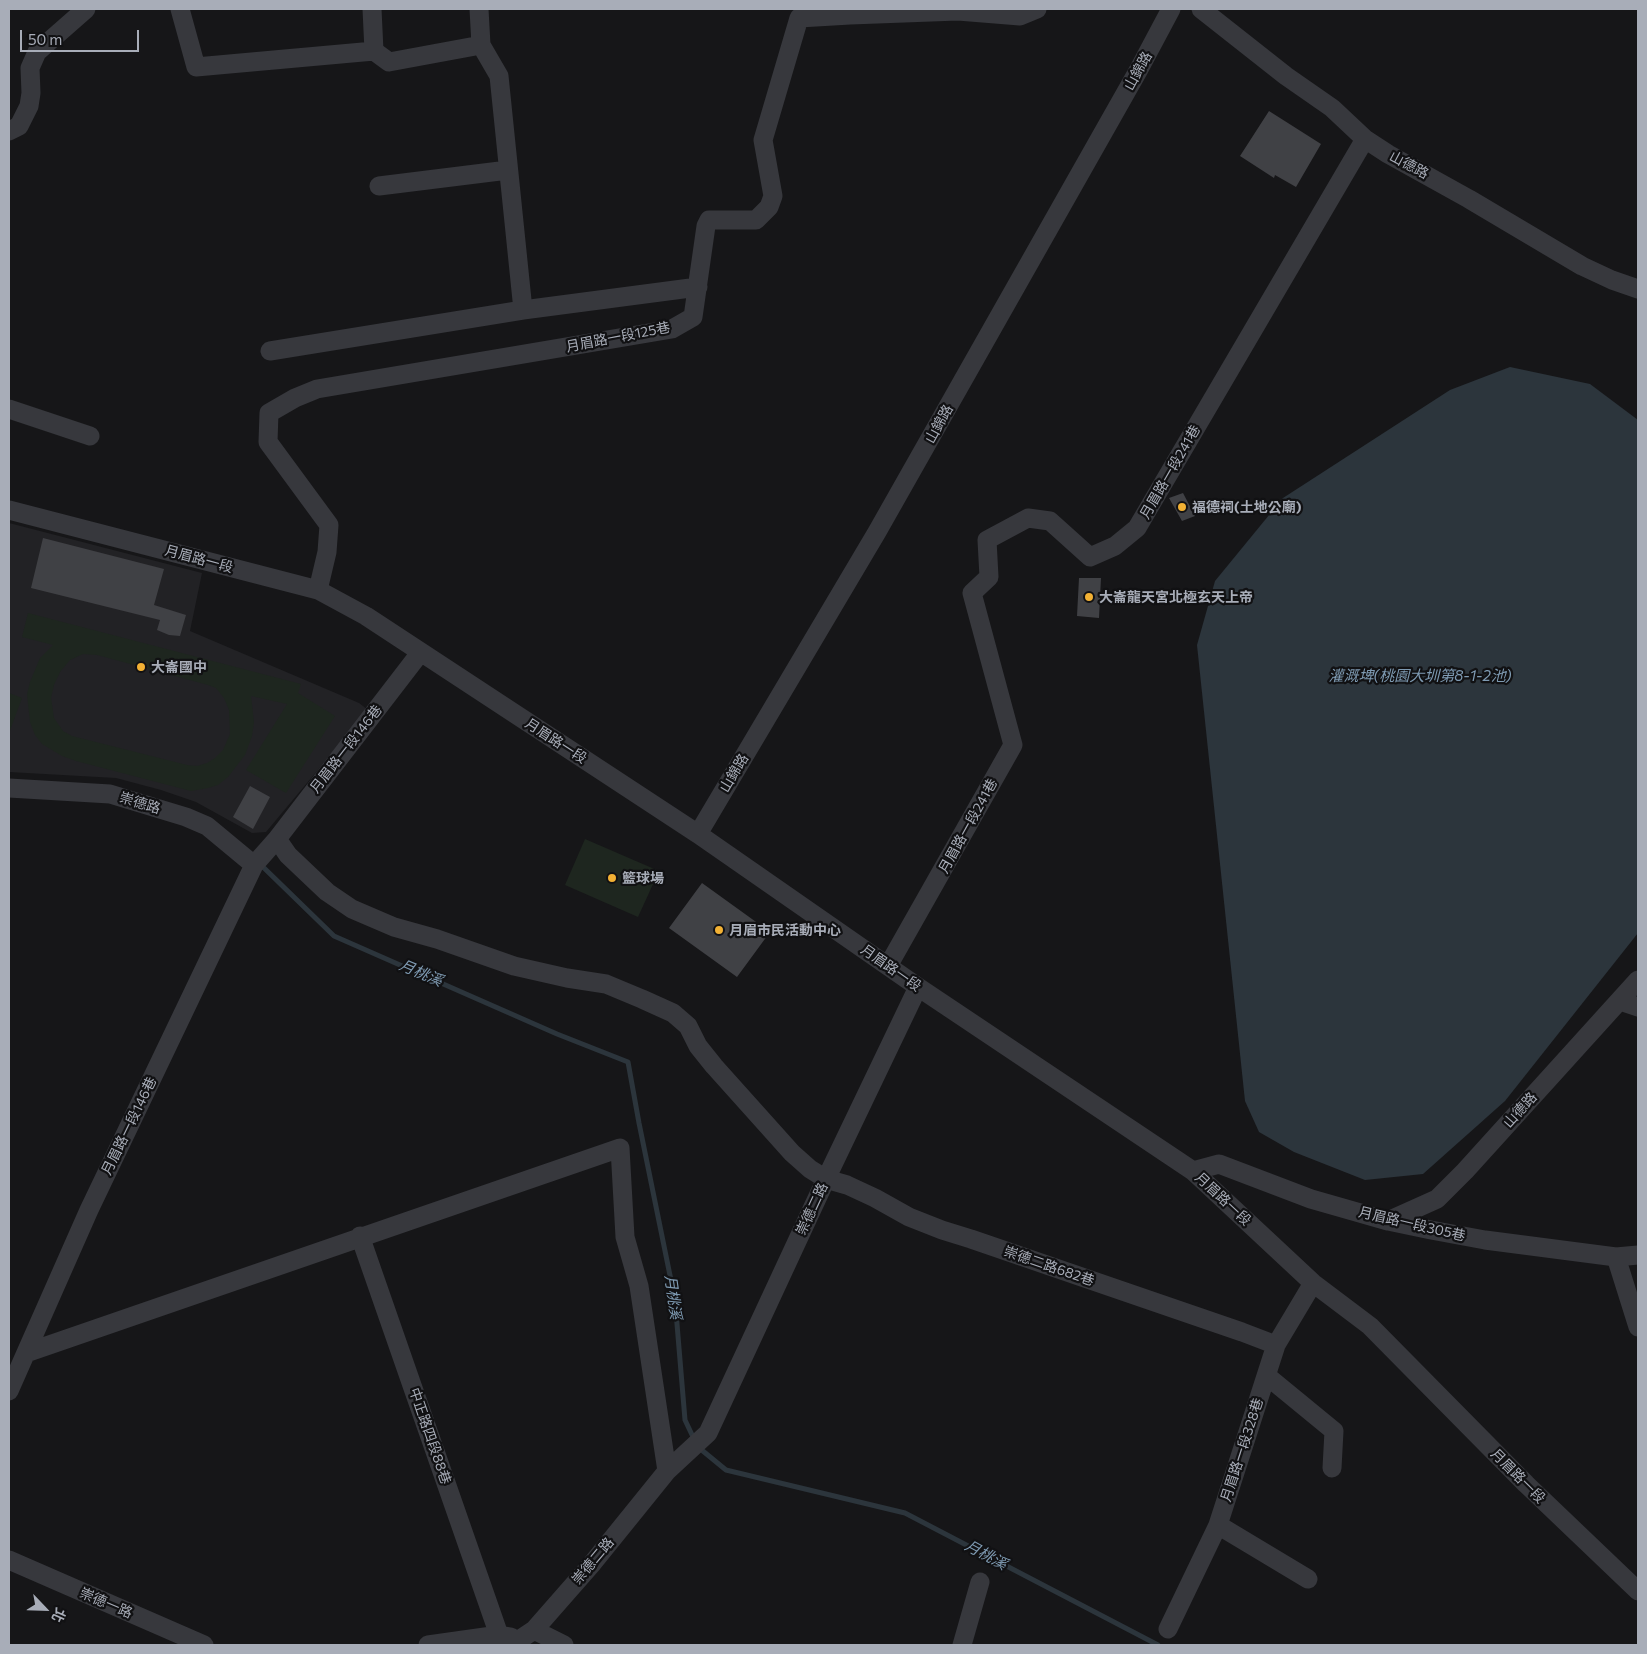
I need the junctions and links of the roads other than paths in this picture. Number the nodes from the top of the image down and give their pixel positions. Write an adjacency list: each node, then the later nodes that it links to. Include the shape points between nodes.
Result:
1 (86, 9): 10 (street, via 37,52 30,68 28,106 19,126)
2 (180, 9): 9 (street, via 196,67)
3 (372, 9): 9 (street)
4 (479, 9): 8 (street)
5 (1037, 9): 14 (street, 月眉路一段125巷, via 1020,16 958,11 799,18 764,140 773,196 770,207 756,220 709,220)
6 (1171, 9): 24 (street, 山錦路, via 878,532)
7 (1201, 9): 11 (street, 山德路, via 1332,108)
8 (481, 45): 9 (street, via 389,62); 12 (street, via 499,76)
9 (374, 51)
10 (9, 131)
11 (1365, 139): 15 (street, 山德路, via 1582,266); 27 (street, 月眉路一段241巷, via 1137,528 1114,546 1090,557 1050,521 1028,518 986,540 989,578 972,593 1013,745)
12 (508, 170): 13 (street); 16 (street)
13 (379, 186)
14 (698, 287): 16 (street); 21 (street, 月眉路一段125巷, via 693,317 672,329 317,389 269,413 268,442 329,525 327,552)
15 (1638, 289)
16 (523, 310): 17 (street)
17 (270, 350)
18 (9, 409): 19 (street)
19 (90, 436)
20 (9, 510): 21 (street, 月眉路一段)
21 (318, 590): 22 (street, 月眉路一段, via 366,616)
22 (420, 653): 24 (street, 月眉路一段); 25 (street, 月眉路一段146巷)
23 (9, 788): 26 (street, 崇德路, via 110,794 186,817 207,826)
24 (698, 834): 27 (street, 月眉路一段)
25 (274, 842): 26 (street, 月眉路一段146巷); 33 (street, 崇德二路682巷, via 327,892 352,909 394,927 514,966 606,984 673,1014 688,1026 698,1046 792,1153)
26 (255, 864): 41 (street, 月眉路一段146巷, via 89,1210)
27 (888, 966): 29 (street, 月眉路一段)
28 (1638, 980): 30 (street, 山德路)
29 (918, 987): 32 (street, 月眉路一段); 33 (street, 崇德二路)
30 (1620, 1001): 31 (street); 34 (street, 山德路, via 1437,1199)
31 (1638, 1007)
32 (1194, 1170): 34 (street, 月眉路一段305巷, via 1219,1164 1311,1199); 38 (street, 月眉路一段)
33 (826, 1178): 40 (street, 崇德二路682巷, via 942,1230); 45 (street, 崇德二路, via 708,1434)
34 (1388, 1221): 37 (street, 月眉路一段305巷, via 1485,1240)
35 (360, 1236): 41 (street); 45 (street, via 620,1148 624,1237 639,1286); 52 (street, 中正路四段88巷)
36 (1638, 1255): 37 (street, 月眉路一段305巷)
37 (1616, 1256): 39 (street)
38 (1312, 1283): 40 (street, 月眉路一段328巷); 50 (street, 月眉路一段, via 1370,1326 1526,1484)
39 (1638, 1327)
40 (1276, 1345): 42 (street, 月眉路一段328巷)
41 (26, 1352): 43 (street, 月眉路一段146巷)
42 (1267, 1376): 44 (street, 月眉路一段328巷, via 1334,1431); 46 (street, 月眉路一段328巷)
43 (9, 1390)
44 (1332, 1468)
45 (667, 1471): 53 (street, 崇德二路, via 591,1565)
46 (1218, 1525): 48 (street); 51 (street, 月眉路一段328巷)
47 (9, 1560): 54 (street, 崇德一路)
48 (1308, 1579)
49 (980, 1582): 57 (street)
50 (1638, 1591)
51 (1168, 1629)
52 (499, 1635): 53 (street); 55 (street)
53 (524, 1638): 56 (street)
54 (204, 1645)
55 (428, 1645)
56 (564, 1645)
57 (962, 1645)

